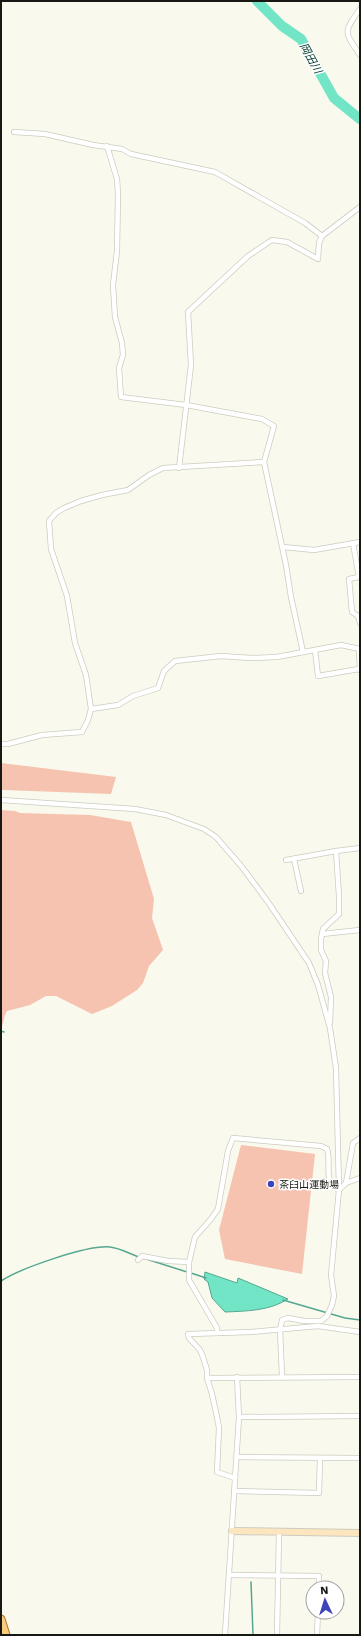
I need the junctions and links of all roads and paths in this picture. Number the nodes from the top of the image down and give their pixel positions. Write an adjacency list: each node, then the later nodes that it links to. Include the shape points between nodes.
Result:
1 (360, 9): 2 (street, via 347,27 347,36)
2 (360, 55)
3 (14, 132): 4 (street, via 45,134)
4 (107, 146): 6 (street, via 131,154 215,172 305,223); 7 (street, via 117,179 118,194 118,251 113,285 115,317 123,349 119,368 121,398)
5 (360, 207): 6 (street)
6 (322, 236): 7 (street, via 318,259 287,242 272,240 248,256 188,312 191,365)
7 (186, 405): 8 (street, via 262,420 274,426); 9 (street)
8 (264, 462): 9 (street); 12 (street)
9 (179, 468): 18 (street, via 163,468 128,490 81,501 56,513 49,521 51,549 67,596 75,642 86,675)
10 (360, 542): 11 (street)
11 (353, 543): 12 (street, via 314,550); 13 (street, via 359,577 349,579 352,612 358,616)
12 (283, 547): 16 (street)
13 (360, 623)
14 (359, 649): 15 (street, via 341,645); 17 (street)
15 (315, 650): 16 (street); 17 (street, via 318,676)
16 (303, 652): 18 (street, via 277,657 221,656 176,661 164,671 158,688 133,696 118,705)
17 (360, 670)
18 (91, 709): 19 (street, via 82,732 42,735)
19 (1, 744)
20 (1, 800): 28 (street, via 135,809 166,815 204,829 216,837 268,902 302,951 318,984)
21 (360, 848): 22 (street)
22 (336, 851): 23 (street); 27 (street, via 338,914 327,924)
23 (294, 858): 24 (street); 25 (street)
24 (286, 860)
25 (301, 891)
26 (360, 930): 27 (street)
27 (322, 934): 28 (street, via 321,950 326,961 325,973 331,997)
28 (330, 1028): 32 (street, via 336,1068)
29 (360, 1138): 31 (street, via 353,1143)
30 (360, 1178): 31 (street)
31 (346, 1183): 32 (street)
32 (339, 1190): 34 (street, via 332,1187 328,1180 329,1156 327,1149 321,1146 233,1138 228,1151 218,1209 195,1237); 35 (street, via 331,1275 334,1301 324,1319 316,1321 284,1318 280,1323)
33 (140, 1258): 34 (street)
34 (189, 1262): 37 (street, via 189,1280 217,1328)
35 (280, 1330): 36 (street, via 318,1326); 37 (street); 38 (street)
36 (360, 1332)
37 (217, 1333): 41 (street, via 188,1334 204,1357)
38 (282, 1376): 39 (street); 40 (street)
39 (237, 1377): 41 (street); 43 (street)
40 (360, 1377)
41 (207, 1378): 47 (street, via 219,1428 217,1472)
42 (360, 1416): 43 (street)
43 (239, 1417): 44 (street)
44 (236, 1457): 45 (street); 47 (street)
45 (320, 1458): 46 (street); 48 (street, via 319,1493)
46 (360, 1458)
47 (235, 1478): 48 (street)
48 (234, 1491): 49 (street)
49 (232, 1531): 50 (street); 52 (street)
50 (279, 1532): 51 (street); 53 (street)
51 (360, 1533)
52 (229, 1575): 53 (street); 58 (street)
53 (278, 1576): 54 (street, via 319,1576); 59 (street)
54 (319, 1580)
55 (1, 1619): 57 (main road)
56 (318, 1620): 60 (street)
57 (6, 1635)
58 (225, 1635)
59 (277, 1635)
60 (317, 1635)

